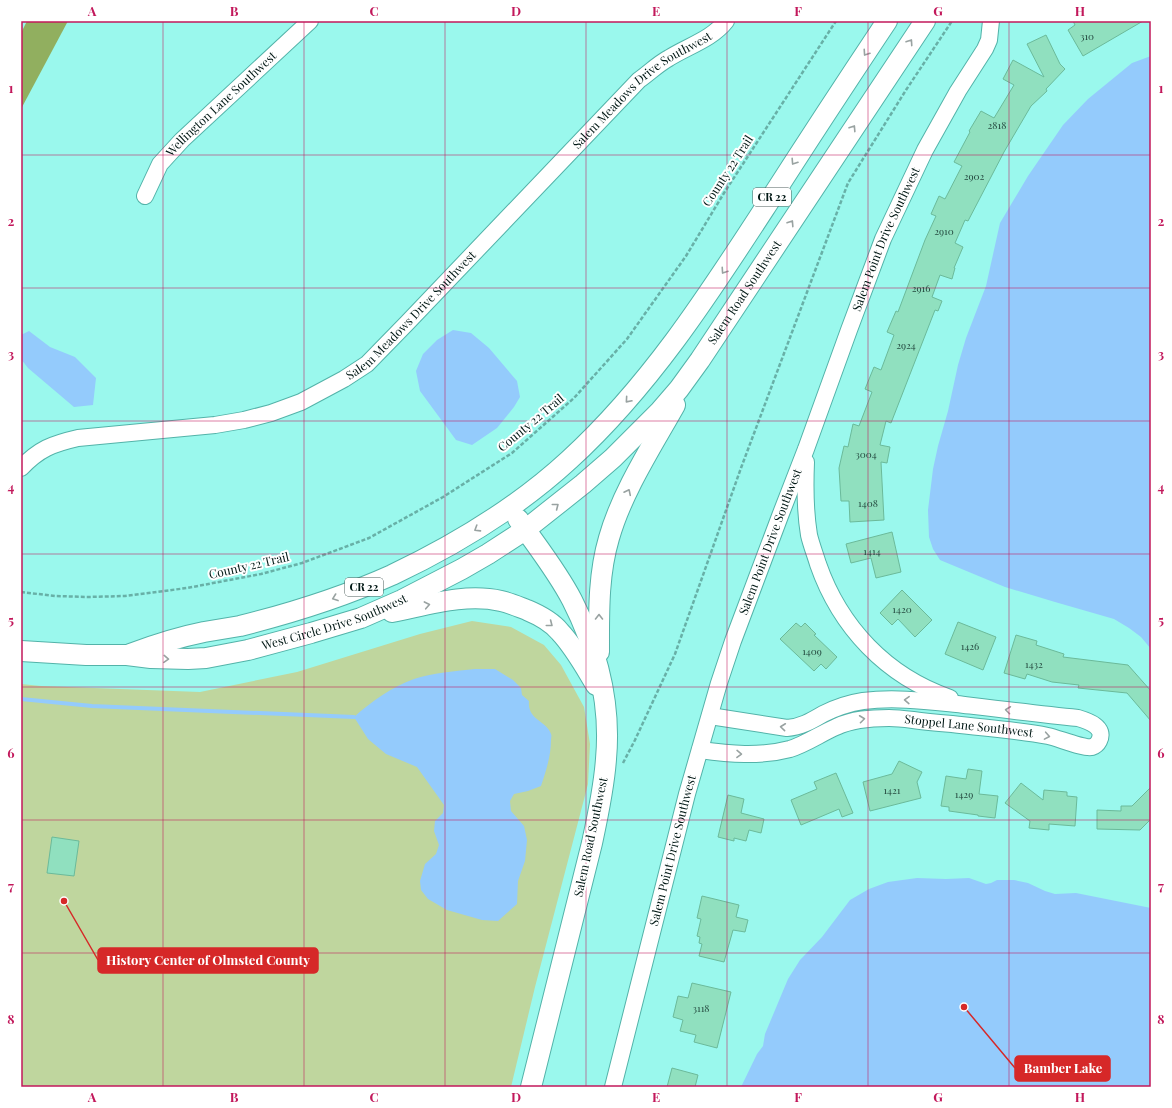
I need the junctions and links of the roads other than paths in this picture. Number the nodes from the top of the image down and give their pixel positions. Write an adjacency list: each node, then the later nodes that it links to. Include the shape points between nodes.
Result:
1 (310, 21): 6 (street, Wellington Lane Southwest, via 182,140 160,164)
2 (726, 21): 9 (street, Salem Meadows Drive Southwest, via 722,27 668,58 639,80 367,364 344,379 301,402 244,420 59,442 30,459)
3 (887, 21): 10 (main road, CR 22, one-way to 10, via 728,265 666,353 597,434 568,462)
4 (925, 21): 7 (main road, Salem Road Southwest / CR 22, one-way to 4)
5 (990, 21): 8 (street, Salem Point Drive Southwest, via 989,40 985,49 925,150 883,239)
6 (145, 196)
7 (700, 360): 11 (main road, Salem Road Southwest / CR 22, one-way to 7, via 583,484 639,433); 15 (main road, one-way to 7, via 601,582 609,537 629,488)
8 (806, 449): 17 (street, Stoppel Lane Southwest, via 805,499 809,536 831,596 858,636 889,665 923,687); 18 (street, Salem Point Drive Southwest, via 733,642)
9 (21, 468)
10 (510, 508): 11 (main road, Salem Road Southwest); 14 (main road, West Circle Drive Southwest / CR 22, one-way to 14, via 452,544 358,589 297,611 236,627 186,636)
11 (525, 530): 12 (main road, West Circle Drive Southwest / CR 22, via 462,569); 15 (main road, Salem Road Southwest, via 572,599)
12 (361, 618): 14 (main road, West Circle Drive Southwest / CR 22, one-way to 12, via 170,660 206,658 273,644); 16 (main road, one-way to 16, via 456,599 502,601 544,619 559,631 575,650)
13 (21, 651): 14 (main road, West Circle Drive Southwest / CR 22)
14 (127, 655)
15 (599, 670): 16 (main road, Salem Road Southwest)
16 (604, 698): 20 (main road, Salem Road Southwest, via 607,721 606,758 600,805)
17 (974, 706): 18 (street, Stoppel Lane Southwest, one-way to 18, via 903,700 864,701 850,704 804,725 791,728); 19 (street, Stoppel Lane Southwest, one-way to 17, via 736,754 777,752 805,743 837,726 853,721 884,718 1047,736 1085,747 1092,747 1100,738 1098,728 1094,724 1078,718)
18 (710, 716): 19 (street, Salem Point Drive Southwest)
19 (700, 750): 21 (street, Salem Point Drive Southwest)
20 (531, 1087)
21 (613, 1087)

